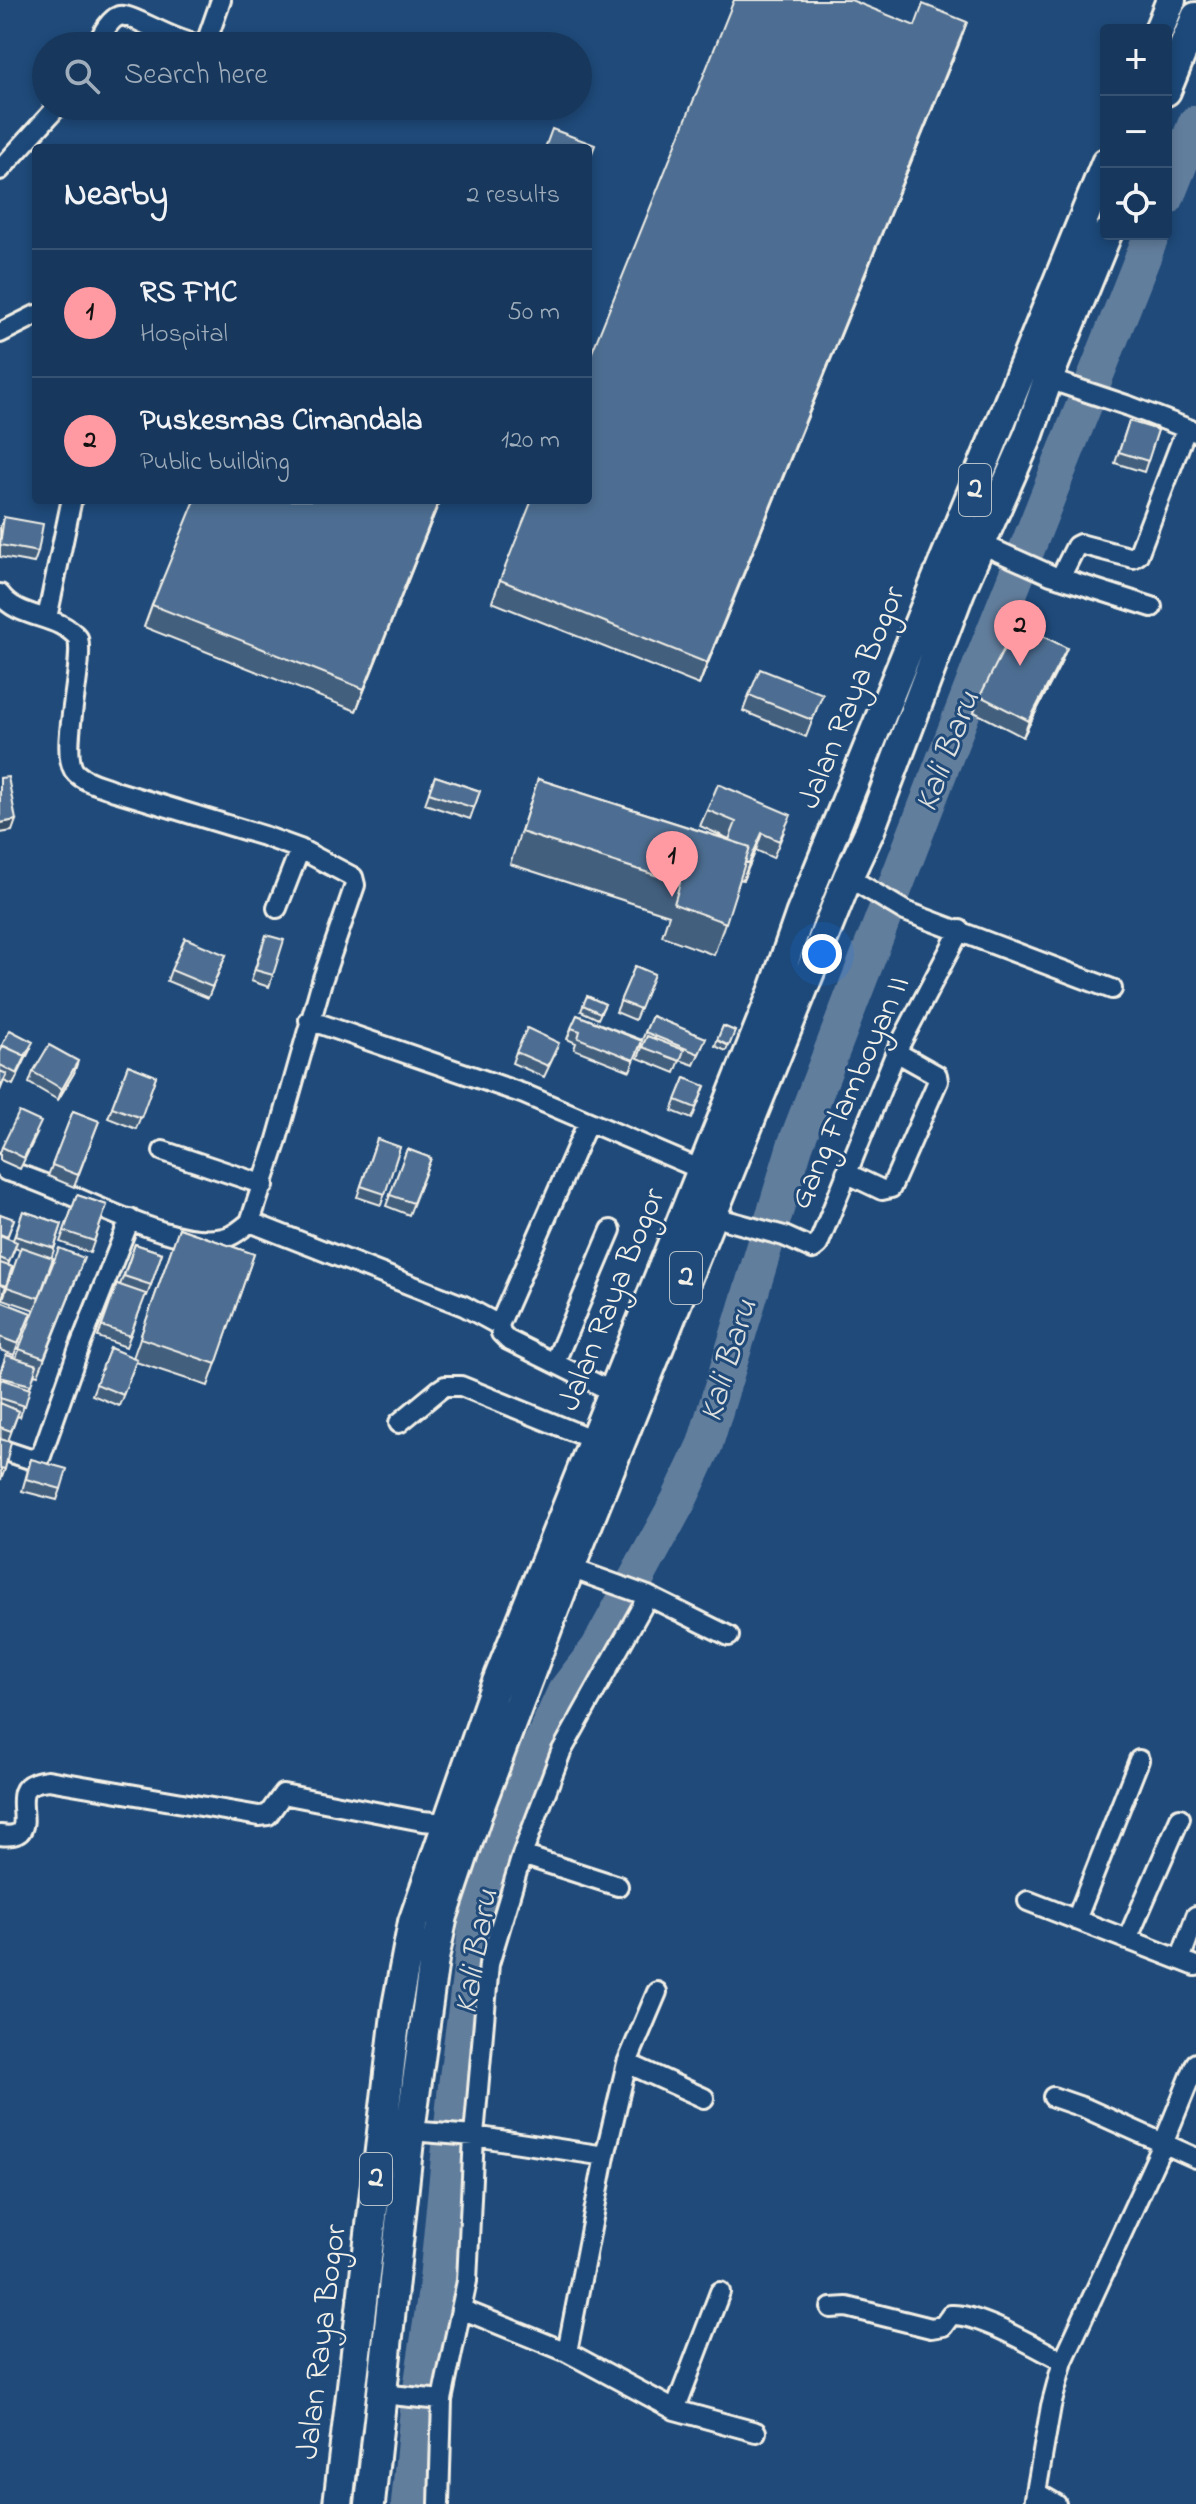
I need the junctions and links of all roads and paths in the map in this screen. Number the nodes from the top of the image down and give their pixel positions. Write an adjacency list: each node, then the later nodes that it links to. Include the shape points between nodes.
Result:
1 (221, 0): 7 (street)
2 (1171, 0): 4 (highway)
3 (1196, 17): 8 (highway)
4 (1161, 24)
5 (105, 32): 6 (street, via 119,16)
6 (159, 32)
7 (210, 32)
8 (1172, 76)
9 (45, 120): 11 (street)
10 (1104, 168): 32 (highway, Jalan Raya Bogor / 2)
11 (0, 170)
12 (1105, 240): 15 (highway, Jalan Raya Bogor / 2)
13 (32, 317): 14 (street)
14 (0, 333)
15 (1055, 381): 16 (street); 18 (highway, Jalan Raya Bogor / 2, via 1029,434)
16 (1191, 430): 19 (street, via 1138,555 1080,544)
17 (71, 504): 22 (street)
18 (991, 550): 19 (street); 24 (highway, Jalan Raya Bogor / 2, via 870,830)
19 (1053, 576): 21 (street)
20 (0, 594): 22 (street, via 8,605)
21 (1152, 607)
22 (47, 618): 23 (street, via 71,629 81,649 69,748 76,773 115,791)
23 (300, 849): 25 (street); 28 (street, via 353,877 355,885)
24 (855, 881): 26 (street, via 905,911); 37 (highway, Jalan Raya Bogor / 2)
25 (277, 908)
26 (960, 930): 27 (street); 29 (street, Gang Flamboyan II)
27 (1112, 989)
28 (309, 1020): 30 (street, via 524,1094); 35 (street)
29 (896, 1052): 34 (street, Gang Flamboyan II); 34 (street, via 937,1075 938,1081 891,1188 882,1190)
30 (588, 1122): 32 (street); 40 (street)
31 (163, 1151): 35 (street)
32 (702, 1170): 42 (highway, Jalan Raya Bogor / 2)
33 (2, 1172): 36 (street)
34 (846, 1173): 37 (street, Gang Flamboyan II, via 813,1249)
35 (264, 1185): 38 (street)
36 (130, 1219): 38 (street, via 213,1239 233,1235); 45 (street, via 41,1456 30,1459)
37 (723, 1219): 46 (highway, Jalan Raya Bogor / 2)
38 (250, 1222): 40 (street, via 464,1306)
39 (611, 1230): 41 (street)
40 (499, 1325): 41 (street, via 508,1340)
41 (555, 1362): 42 (street)
42 (613, 1392): 44 (highway, Jalan Raya Bogor / 2)
43 (399, 1423): 44 (street, via 445,1386 461,1386)
44 (594, 1440): 51 (highway, Jalan Raya Bogor / 2)
45 (0, 1449)
46 (579, 1571): 47 (street); 65 (highway, Jalan Raya Bogor / 2, via 481,1803 443,1916 432,1971)
47 (644, 1594): 48 (street); 53 (street, via 561,1752)
48 (729, 1636)
49 (1139, 1760): 57 (street)
50 (1180, 1818): 58 (street)
51 (447, 1823): 52 (street, via 283,1794 268,1815 259,1816 48,1780 24,1791 22,1828); 73 (highway, Jalan Raya Bogor / 2, via 413,1922 397,2006)
52 (0, 1835)
53 (522, 1855): 54 (street); 66 (street, via 489,1964)
54 (618, 1886)
55 (1028, 1901): 57 (street)
56 (1196, 1916): 59 (street)
57 (1076, 1920): 58 (street)
58 (1127, 1940): 59 (street)
59 (1188, 1963)
60 (657, 1992): 61 (street)
61 (627, 2063): 64 (street); 68 (street)
62 (1196, 2063): 67 (street)
63 (1053, 2097): 67 (street)
64 (704, 2098)
65 (422, 2132): 66 (street); 75 (highway, Jalan Raya Bogor / 2)
66 (470, 2136): 68 (street); 72 (street, via 469,2261)
67 (1163, 2144): 69 (street); 76 (street)
68 (605, 2156): 74 (street)
69 (1196, 2158)
70 (720, 2292): 79 (street)
71 (831, 2308): 76 (street, via 847,2307 938,2329 957,2315)
72 (461, 2309): 74 (street); 78 (street)
73 (356, 2351): 75 (highway); 82 (highway, Jalan Raya Bogor / 2)
74 (567, 2352): 79 (street)
75 (385, 2356): 77 (highway, Jalan Raya Bogor / 2)
76 (1063, 2361): 81 (street)
77 (390, 2395): 78 (street); 83 (highway, Jalan Raya Bogor / 2)
78 (437, 2399): 84 (street)
79 (675, 2410): 80 (street)
80 (756, 2432)
81 (1036, 2499): 85 (street)
82 (338, 2504)
83 (370, 2504)
84 (439, 2504)
85 (1056, 2504)

